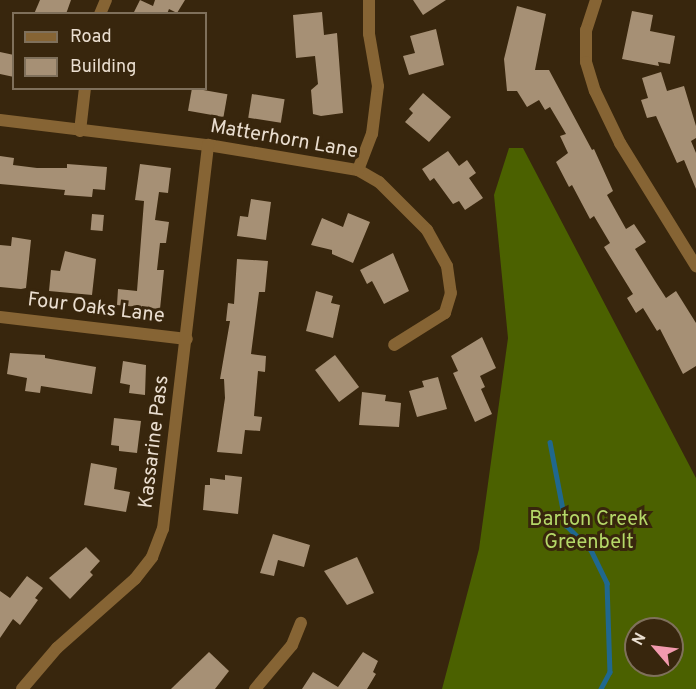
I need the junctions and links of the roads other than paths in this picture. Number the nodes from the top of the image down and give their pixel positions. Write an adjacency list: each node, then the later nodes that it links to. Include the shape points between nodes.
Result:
1 (369, 0): 7 (street, via 369,34 378,86 372,134)
2 (596, 0): 8 (street, via 586,30 586,51 595,91 620,143)
3 (85, 90): 5 (street)
4 (0, 120): 5 (street, Matterhorn Lane)
5 (80, 131): 6 (street, Matterhorn Lane)
6 (208, 145): 7 (street, Matterhorn Lane); 10 (street, Kassarine Pass)
7 (358, 171): 11 (street, Matterhorn Lane, via 401,200 427,230 447,266 450,293 445,313)
8 (696, 266)
9 (0, 317): 10 (street, Four Oaks Lane)
10 (187, 339): 13 (street, Kassarine Pass, via 163,529 152,557 135,579 57,648)
11 (394, 345)
12 (301, 623): 14 (street, via 292,645)
13 (22, 689)
14 (255, 689)

